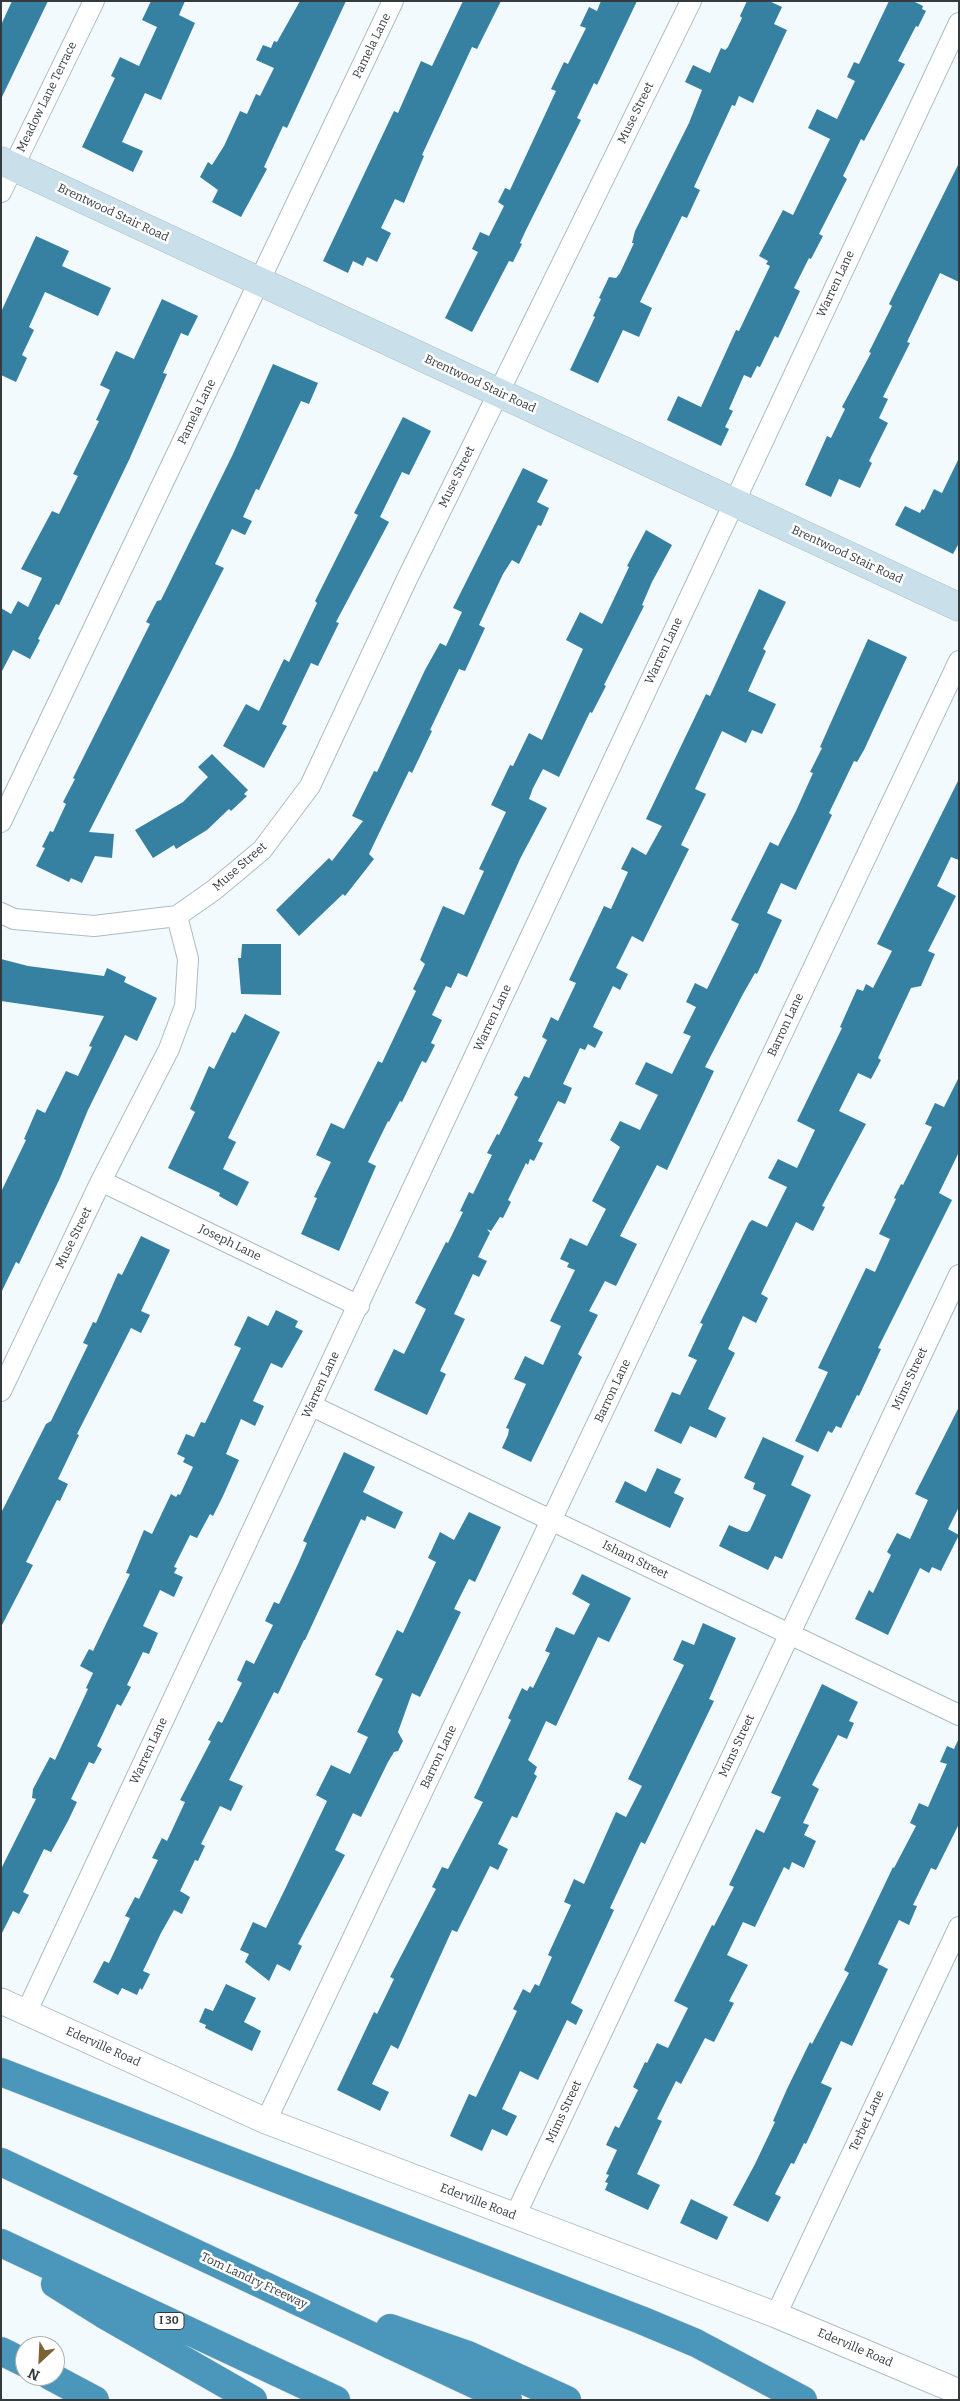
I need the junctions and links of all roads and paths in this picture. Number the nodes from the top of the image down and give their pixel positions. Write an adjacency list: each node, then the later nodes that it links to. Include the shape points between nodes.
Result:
1 (94, 1): 5 (street, Meadow Lane Terrace)
2 (394, 1): 7 (street, Pamela Lane)
3 (691, 1): 8 (street, Muse Street)
4 (959, 23): 9 (street, Warren Lane)
5 (7, 163): 6 (street, Meadow Lane Terrace); 7 (main road, Brentwood Stair Road)
6 (1, 192)
7 (260, 281): 8 (main road, Brentwood Stair Road); 12 (street, Pamela Lane)
8 (499, 392): 9 (main road, Brentwood Stair Road); 14 (street, Muse Street, via 310,786 262,850)
9 (733, 502): 10 (main road, Brentwood Stair Road); 17 (street, Warren Lane)
10 (959, 607)
11 (959, 661): 20 (street, Barron Lane)
12 (1, 822)
13 (1, 913): 14 (street, Muse Street, via 14,919 94,926)
14 (177, 916): 15 (street, Muse Street, via 188,959 185,1006 169,1049)
15 (101, 1181): 17 (street, Joseph Lane); 18 (street, Muse Street)
16 (959, 1275): 21 (street, Mims Street)
17 (359, 1306): 19 (street, Warren Lane)
18 (1, 1391)
19 (312, 1406): 20 (street, Isham Street); 25 (street, Warren Lane)
20 (551, 1520): 21 (street, Isham Street); 27 (street, Barron Lane)
21 (789, 1634): 22 (street, Isham Street); 29 (street, Mims Street)
22 (959, 1715)
23 (959, 1927): 33 (street, Terbet Lane)
24 (1, 2001): 25 (street, Ederville Road)
25 (26, 2013): 27 (street, Ederville Road)
26 (1, 2072): 43 (highway, via 641,2320 696,2343)
27 (266, 2121): 29 (street, Ederville Road)
28 (1, 2162): 32 (highway, Tom Landry Freeway)
29 (514, 2216): 33 (street, Ederville Road)
30 (1, 2243): 40 (highway, I 30)
31 (1, 2250): 39 (highway, via 103,2314)
32 (256, 2282): 41 (highway, Tom Landry Freeway); 42 (highway, via 450,2348)
33 (776, 2315): 37 (street, Ederville Road)
34 (1, 2351): 35 (highway)
35 (15, 2358)
36 (65, 2384): 38 (highway)
37 (959, 2392)
38 (95, 2400)
39 (253, 2400)
40 (336, 2400)
41 (508, 2400)
42 (567, 2400)
43 (803, 2400)

